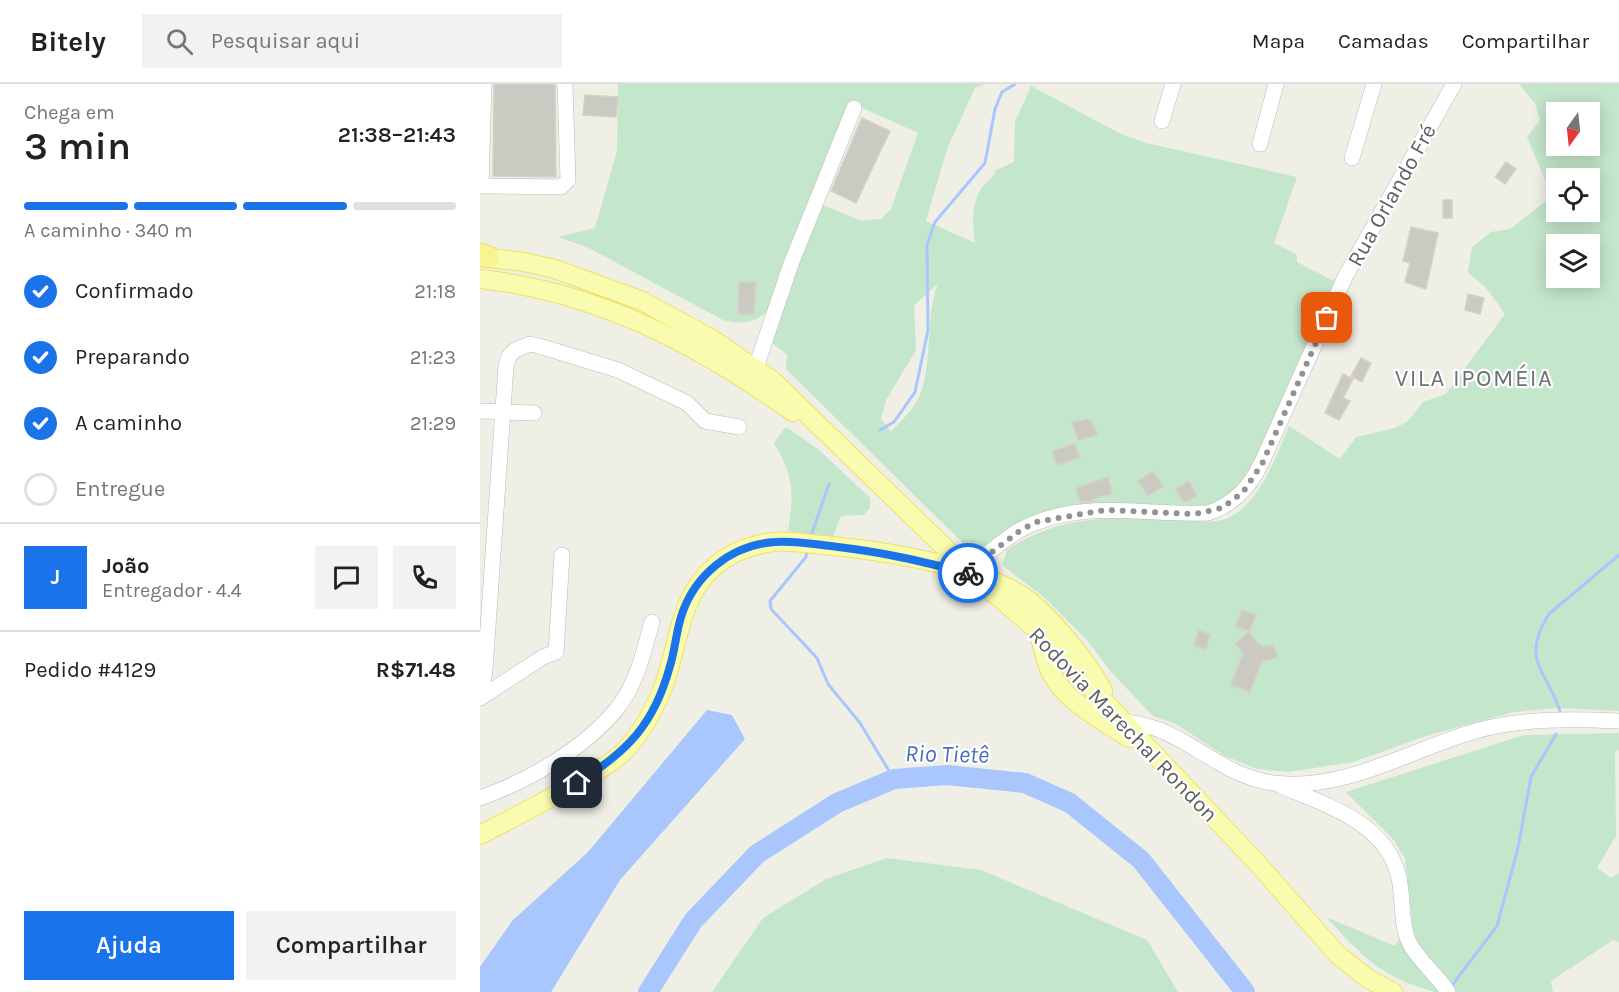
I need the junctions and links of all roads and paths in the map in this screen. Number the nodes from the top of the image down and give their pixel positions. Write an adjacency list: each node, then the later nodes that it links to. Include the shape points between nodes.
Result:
1 (484, 84): 11 (street)
2 (566, 84): 11 (street, via 568,180 561,187)
3 (1173, 84): 8 (street)
4 (1276, 84): 9 (street)
5 (1374, 84): 10 (street)
6 (1454, 84): 22 (street, Rua Orlando Fré, via 1345,277 1262,464 1243,492 1208,513 1105,510 1036,522)
7 (854, 108): 14 (street, via 791,264)
8 (1162, 121)
9 (1260, 144)
10 (1352, 158)
11 (480, 186)
12 (483, 256): 14 (main road, Rodovia Marechal Rondon, via 555,269 642,301)
13 (480, 279): 19 (main road, Rodovia Marechal Rondon, via 565,294 664,332 748,380)
14 (756, 366): 19 (main road, Rodovia Marechal Rondon)
15 (480, 411): 16 (street)
16 (503, 412): 17 (street); 18 (street, via 509,356 530,344 618,370 687,403 705,421); 20 (street, via 480,698 556,652)
17 (534, 413)
18 (739, 428)
19 (851, 457): 22 (main road, Rodovia Marechal Rondon)
20 (562, 555)
21 (921, 561): 22 (main road); 23 (main road); 33 (main road, via 886,552 776,542 754,545 716,564 689,597 660,696 621,754 560,793)
22 (970, 572): 23 (main road, Rodovia Marechal Rondon); 26 (main road, via 1027,599 1082,658)
23 (1025, 620): 25 (main road, Rodovia Marechal Rondon)
24 (652, 622): 32 (street, via 642,656 616,710 579,744 552,762)
25 (1039, 633): 26 (main road, Rodovia Marechal Rondon); 27 (main road, via 1050,672)
26 (1096, 686): 27 (main road, via 1088,701); 28 (main road, Rodovia Marechal Rondon)
27 (1077, 703): 30 (main road)
28 (1117, 715): 30 (main road, Rodovia Marechal Rondon); 31 (street, via 1157,729 1226,769)
29 (1619, 721): 31 (street, via 1575,719 1501,726 1328,782)
30 (1154, 754): 34 (main road, Rodovia Marechal Rondon, via 1337,954 1367,978)
31 (1273, 783): 35 (street, via 1353,818 1378,838 1398,874 1407,940)
32 (480, 798)
33 (480, 835)
34 (1393, 992)
35 (1448, 992)

